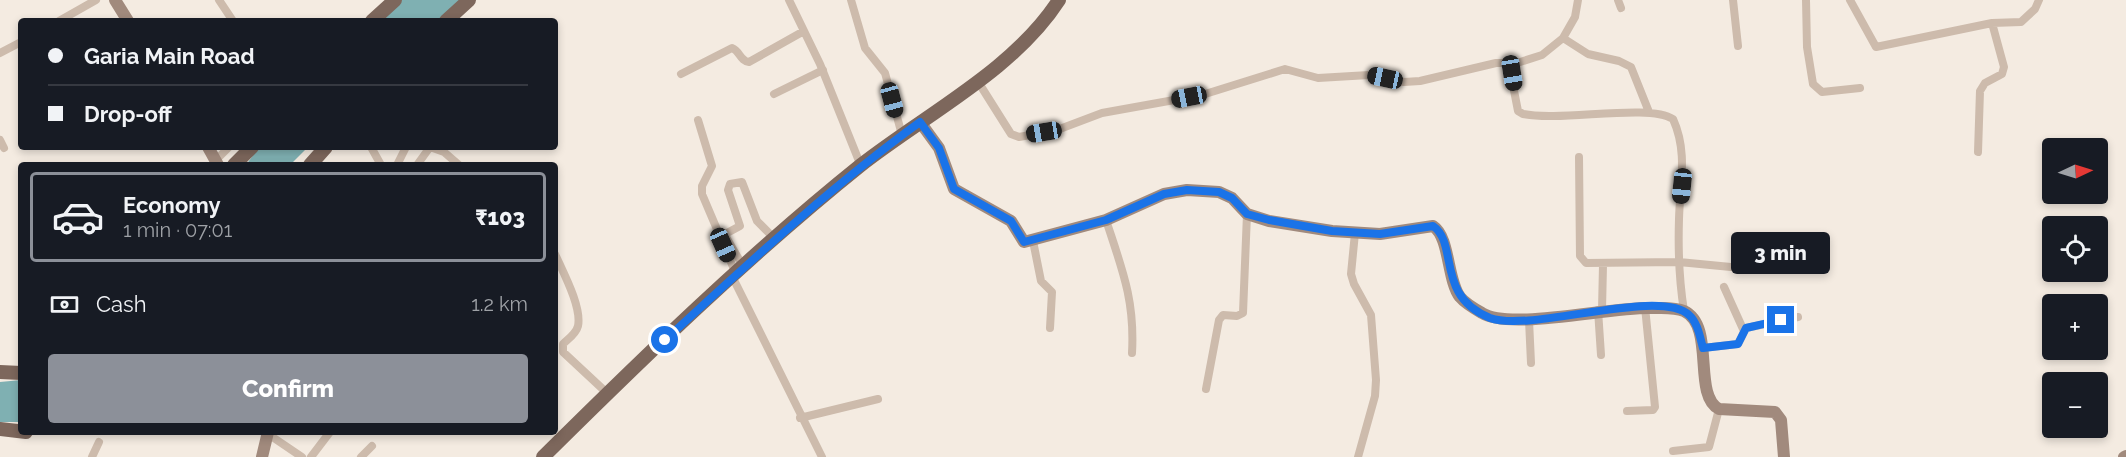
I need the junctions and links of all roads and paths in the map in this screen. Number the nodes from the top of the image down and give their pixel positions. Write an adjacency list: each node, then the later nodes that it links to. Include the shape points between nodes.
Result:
1 (96, 0): 14 (street)
2 (116, 0): 15 (street)
3 (219, 0): 16 (street)
4 (395, 0): 17 (main road)
5 (469, 0): 18 (main road)
6 (789, 0): 20 (street)
7 (851, 0): 34 (street, via 865,48 885,73)
8 (1059, 0): 28 (main road, via 1019,49)
9 (1578, 0): 21 (street, via 1575,17)
10 (1733, 0): 23 (street)
11 (1806, 0): 29 (street, via 1813,84 1822,92)
12 (1850, 0): 19 (street, via 1876,47)
13 (2039, 0): 19 (street, via 2021,22)
14 (64, 18)
15 (126, 18)
16 (231, 18)
17 (375, 18)
18 (449, 18)
19 (1992, 23): 38 (street, via 2004,67 2002,74 1985,83 1980,91)
20 (804, 32): 26 (street); 27 (street, via 749,62 732,48)
21 (1563, 38): 25 (street, via 1542,56); 31 (street, via 1588,54 1631,67)
22 (18, 44): 24 (street)
23 (1738, 46)
24 (0, 53)
25 (1509, 65): 28 (street, via 1496,63 1404,82 1370,75 1318,78 1285,69 1219,91 1121,108 1057,130 1019,137 1011,134); 31 (street, via 1518,111 1523,114 1563,118)
26 (823, 70): 30 (street); 43 (street)
27 (681, 74)
28 (977, 80): 33 (main road)
29 (1860, 88)
30 (774, 94)
31 (1649, 112): 50 (street, via 1673,119 1682,149)
32 (698, 120): 53 (street, via 712,166 702,194)
33 (920, 122): 34 (main road); 48 (street, via 939,148 954,189 1011,221 1020,239)
34 (902, 135): 43 (main road)
35 (249, 150): 40 (main road)
36 (323, 150): 41 (main road)
37 (438, 150): 42 (street)
38 (1978, 152)
39 (1578, 158): 51 (street, via 1581,256 1586,263)
40 (237, 162)
41 (313, 162)
42 (456, 162)
43 (861, 166): 47 (main road)
44 (1247, 214): 45 (street, via 1232,198 1219,192 1187,190 1164,194); 46 (street); 68 (street, via 1243,312 1237,316 1223,315 1219,320)
45 (1106, 220): 48 (street); 63 (street, via 1131,298)
46 (1354, 233): 59 (street, via 1380,234 1433,226 1441,236 1462,300 1490,318); 89 (street, via 1353,284 1371,315 1376,380)
47 (776, 239): 53 (main road); 53 (street, via 757,221 742,182 730,184 728,190 740,226 727,232 726,237)
48 (1033, 241): 60 (street, via 1041,281 1052,292)
49 (558, 261): 69 (street, via 572,293 578,322 576,331 563,344 563,352)
50 (1679, 262): 51 (street); 52 (street); 57 (street)
51 (1603, 265): 56 (street)
52 (1762, 270)
53 (738, 273): 69 (main road); 73 (street)
54 (1724, 287): 61 (street)
55 (1645, 307): 56 (street); 57 (street); 72 (street, via 1655,407)
56 (1600, 310): 59 (street); 64 (street)
57 (1684, 311): 62 (street, via 1695,322)
58 (1798, 317): 61 (street)
59 (1528, 320): 65 (street)
60 (1050, 328)
61 (1743, 330): 62 (street, via 1738,344)
62 (1703, 348): 71 (street, via 1708,398)
63 (1132, 353)
64 (1601, 355)
65 (1531, 363)
66 (0, 372): 67 (main road)
67 (18, 373)
68 (1206, 389)
69 (607, 393): 82 (main road)
70 (878, 399): 73 (street)
71 (1719, 410): 81 (street, via 1709,447); 90 (street, via 1777,414)
72 (1627, 411)
73 (800, 418): 88 (street)
74 (0, 429): 75 (main road)
75 (18, 431)
76 (268, 435): 84 (street)
77 (271, 435): 85 (street)
78 (328, 435): 86 (street)
79 (99, 442): 83 (street)
80 (372, 446): 87 (street)
81 (1673, 451)
82 (545, 456)
83 (92, 457)
84 (262, 457)
85 (302, 457)
86 (311, 457)
87 (361, 457)
88 (822, 457)
89 (1358, 457)
90 (1784, 457)

